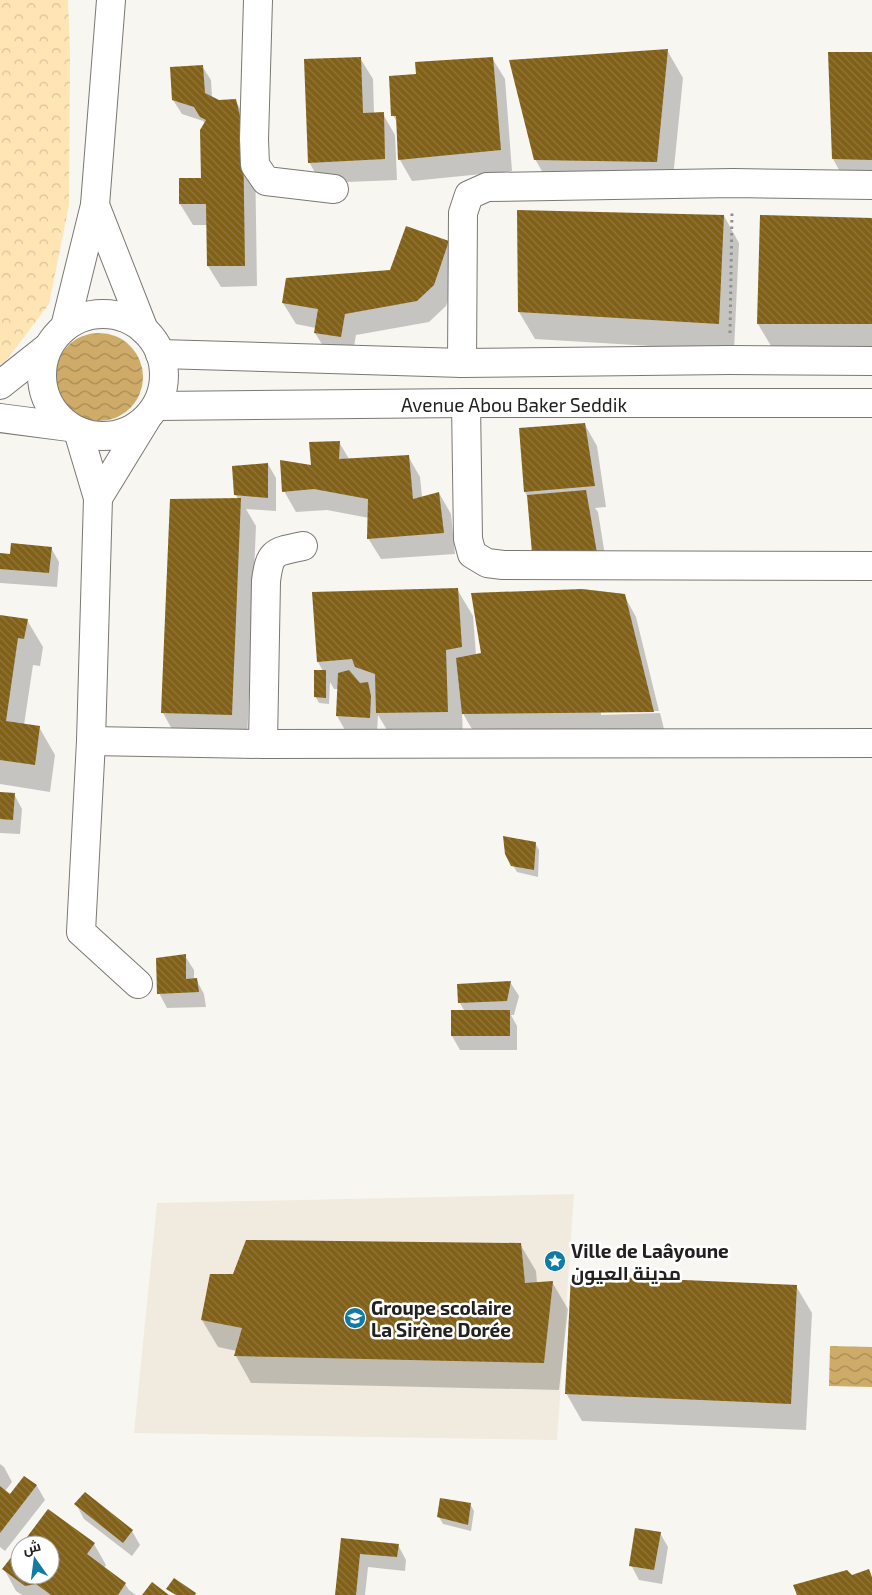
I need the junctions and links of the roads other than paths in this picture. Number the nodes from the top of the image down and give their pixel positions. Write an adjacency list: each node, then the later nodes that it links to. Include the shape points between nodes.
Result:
1 (110, 0): 5 (street)
2 (258, 0): 4 (street, via 255,165 266,181)
3 (872, 185): 10 (street, via 733,183 487,187 469,195 463,213)
4 (334, 189)
5 (95, 205): 6 (street); 7 (street)
6 (144, 330): 7 (street, via 114,315 97,315 80,318); 8 (street)
7 (57, 337): 11 (street); 16 (street, via 42,364 42,382 46,399 55,414)
8 (160, 354): 10 (street); 14 (street, via 164,372 162,389)
9 (872, 361): 10 (street)
10 (462, 363)
11 (0, 385)
12 (466, 403): 13 (street, Avenue Abou Baker Seddik); 14 (street, Avenue Abou Baker Seddik); 19 (street, via 468,539 472,554 487,563)
13 (872, 403)
14 (151, 412): 16 (street, via 132,429 115,435 96,436); 17 (street)
15 (0, 418): 16 (street)
16 (73, 429): 17 (street)
17 (98, 498): 20 (street)
18 (303, 546): 22 (street, via 279,551 269,562)
19 (872, 566)
20 (91, 741): 22 (street); 23 (street, via 81,932)
21 (872, 743): 22 (street)
22 (263, 744)
23 (138, 984)

